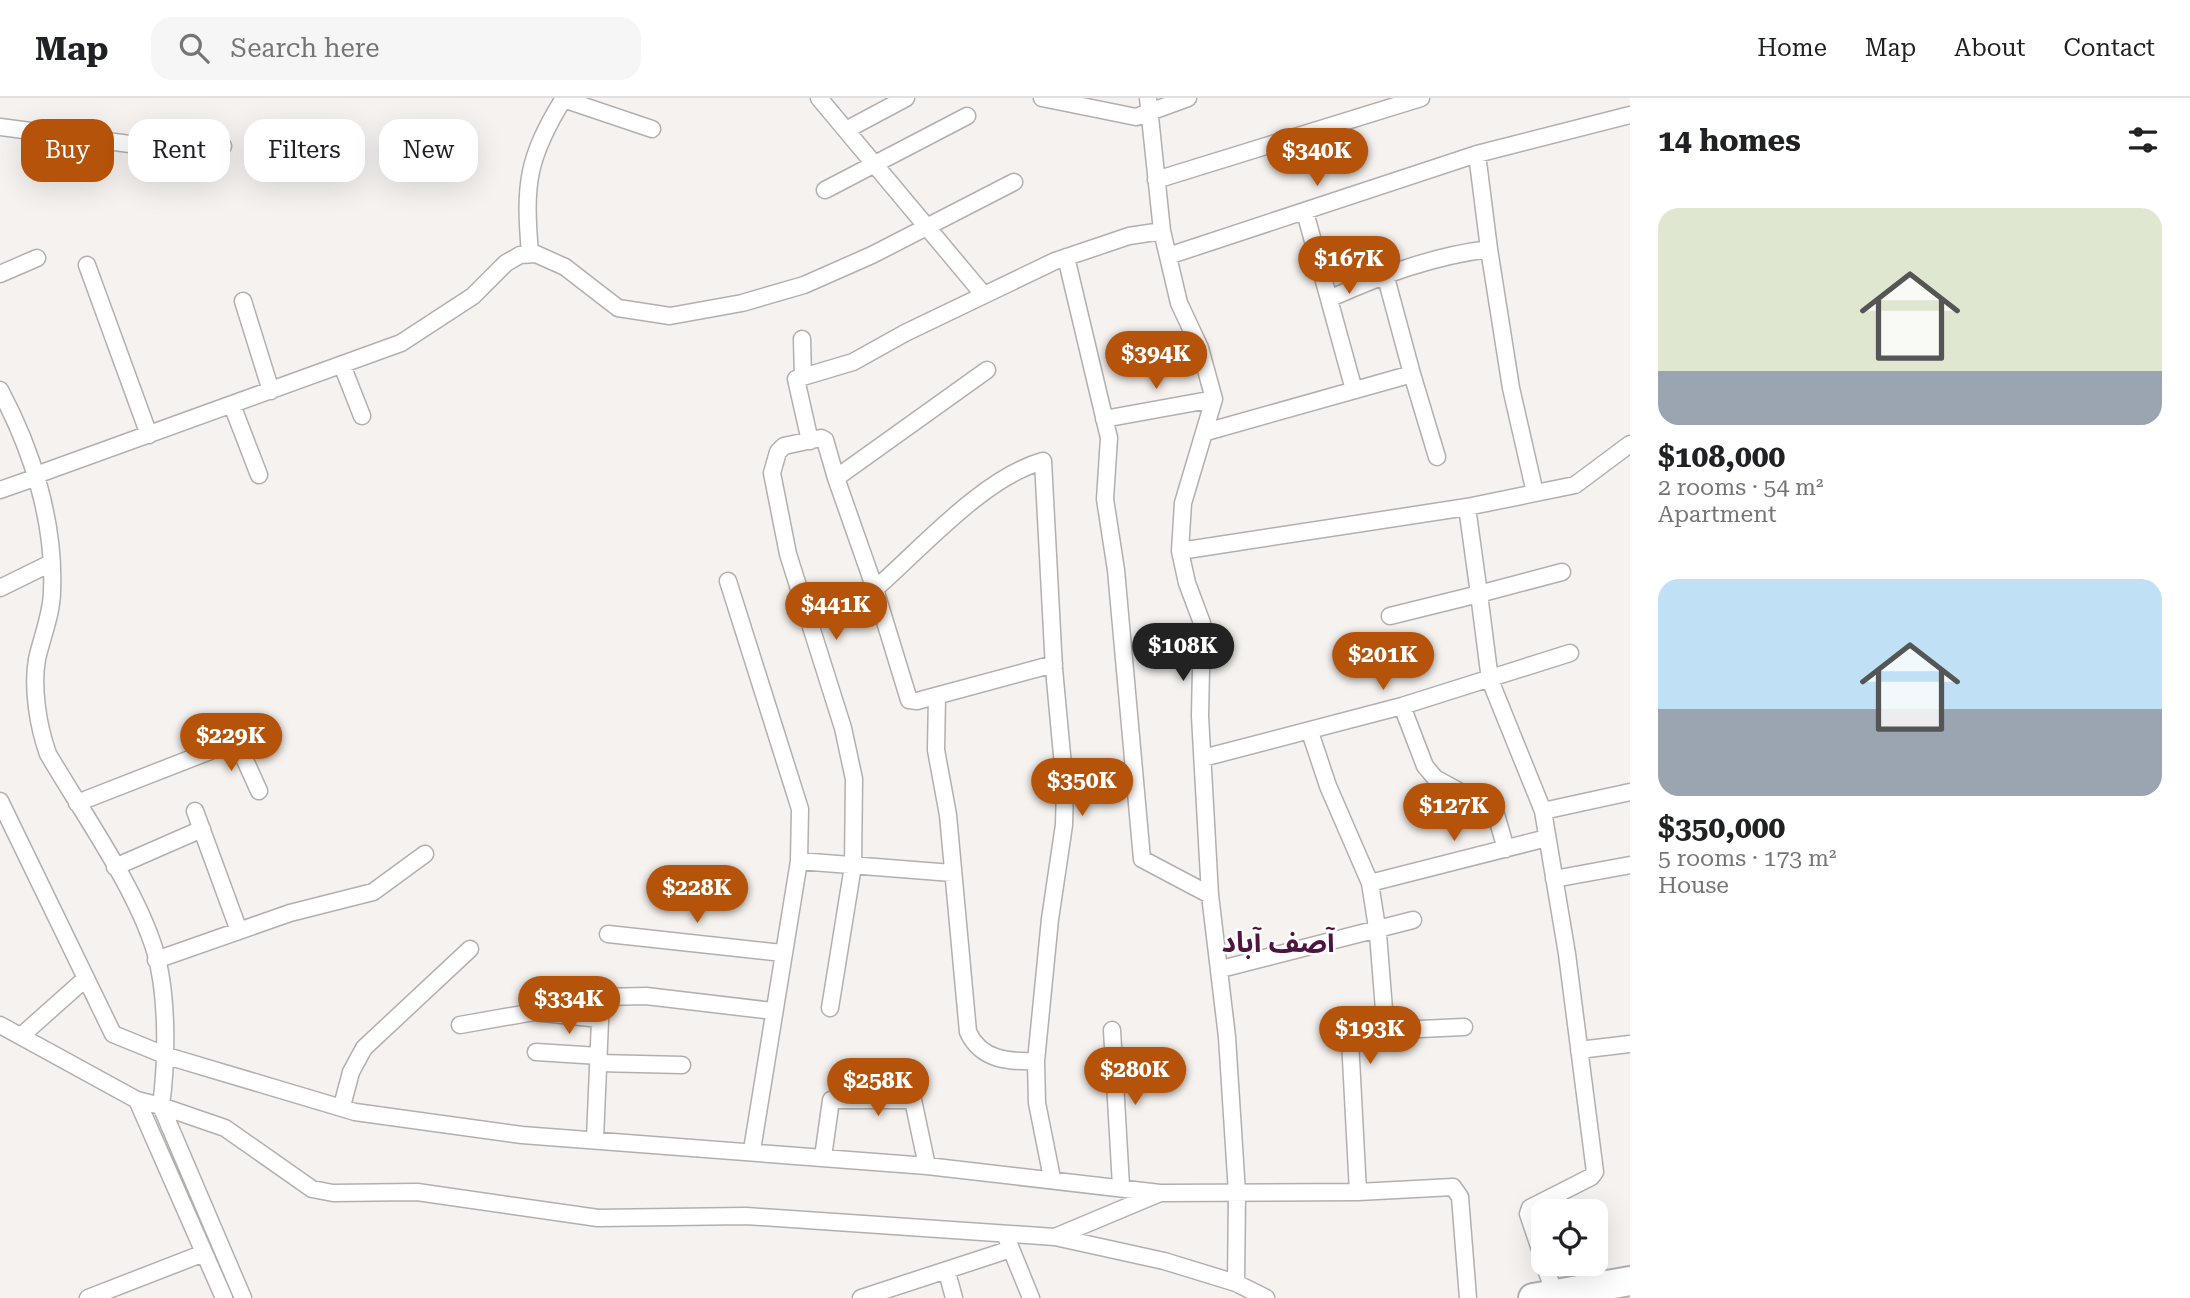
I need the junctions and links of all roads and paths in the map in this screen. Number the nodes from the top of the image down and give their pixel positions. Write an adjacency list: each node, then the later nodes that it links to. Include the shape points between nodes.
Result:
1 (819, 98): 12 (street)
2 (906, 98): 12 (street)
3 (1042, 98): 7 (street, via 1136,117)
4 (1188, 98): 7 (street)
5 (1421, 98): 16 (street)
6 (564, 99): 11 (street); 23 (street, via 534,151 527,179)
7 (1148, 104): 16 (street)
8 (1630, 115): 14 (street)
9 (967, 116): 15 (street)
10 (0, 127): 13 (street)
11 (652, 129)
12 (846, 130): 15 (street)
13 (128, 144)
14 (1477, 154): 19 (street); 22 (street)
15 (875, 165): 18 (street); 20 (street)
16 (1156, 180): 21 (street)
17 (1014, 182): 20 (street)
18 (825, 190)
19 (1305, 212): 24 (street); 31 (street)
20 (927, 227): 23 (street, via 785,292 670,316 618,308 565,267); 30 (street)
21 (1162, 231): 24 (street); 25 (street, via 1129,236)
22 (1489, 249): 29 (street, via 1450,254); 54 (street, via 1511,388)
23 (530, 253): 34 (street, via 506,263 473,296 427,328)
24 (1168, 256): 41 (street, via 1179,303)
25 (1066, 257): 30 (street); 44 (street)
26 (37, 258): 28 (street)
27 (87, 265): 46 (street)
28 (0, 274)
29 (1385, 274): 31 (street); 36 (street)
30 (983, 294): 37 (street, via 853,362)
31 (1331, 298): 38 (street)
32 (243, 302): 39 (street)
33 (802, 339): 37 (street)
34 (342, 365): 39 (street); 43 (street)
35 (987, 370): 52 (street)
36 (1412, 374): 38 (street); 49 (street)
37 (803, 377): 47 (street, via 796,379 796,385)
38 (1354, 390): 45 (street)
39 (271, 391): 42 (street)
40 (2, 398): 51 (street)
41 (1214, 399): 44 (street); 45 (street)
42 (232, 405): 46 (street); 50 (street)
43 (362, 416)
44 (1104, 419): 91 (street, via 1109,438 1105,499 1116,570 1142,859)
45 (1206, 432): 56 (street, via 1184,502)
46 (149, 435): 51 (street)
47 (810, 441): 52 (street, via 825,440); 86 (street, via 784,446 772,473 788,554 843,728 854,779)
48 (1630, 444): 54 (street, via 1575,485)
49 (1437, 457)
50 (259, 475)
51 (36, 476): 53 (street); 57 (street)
52 (836, 478): 61 (street)
53 (0, 490)
54 (1535, 493): 55 (street)
55 (1467, 507): 56 (street); 62 (street)
56 (1180, 551): 72 (street, via 1202,623)
57 (51, 563): 60 (street); 76 (street, via 52,592 36,663 39,720 48,754)
58 (1562, 572): 62 (street)
59 (728, 581): 84 (street, via 800,809)
60 (0, 588)
61 (875, 589): 65 (street, via 984,492 1023,466 1043,461); 67 (street, via 909,700)
62 (1479, 594): 63 (street); 66 (street)
63 (1390, 616)
64 (1570, 653): 66 (street)
65 (1054, 664): 67 (street); 115 (street, via 1064,825)
66 (1490, 680): 68 (street); 78 (street)
67 (937, 696): 88 (street, via 936,750)
68 (1402, 706): 70 (street); 82 (street, via 1425,766 1435,778 1495,811)
69 (262, 726): 71 (street)
70 (1310, 732): 72 (street); 90 (street)
71 (236, 740): 73 (street); 76 (street)
72 (1203, 758): 91 (street)
73 (259, 791)
74 (1630, 792): 78 (street)
75 (0, 801): 79 (street)
76 (77, 803): 87 (street)
77 (195, 811): 80 (street)
78 (1543, 811): 81 (street)
79 (4, 819): 100 (street)
80 (202, 829): 87 (street); 93 (street)
81 (1547, 838): 82 (street); 89 (street)
82 (1506, 849): 90 (street)
83 (425, 854): 93 (street, via 373,892)
84 (799, 861): 86 (street); 97 (street)
85 (1630, 865): 89 (street)
86 (853, 866): 88 (street); 101 (street)
87 (115, 867): 98 (street)
88 (952, 873): 115 (street, via 968,1032 975,1046 989,1055 1009,1062)
89 (1554, 879): 111 (street)
90 (1370, 883): 94 (street)
91 (1210, 895): 99 (street)
92 (1413, 920): 94 (street)
93 (239, 931): 98 (street)
94 (1378, 931): 99 (street); 104 (street)
95 (608, 934): 97 (street)
96 (470, 948): 119 (street, via 364,1048 351,1072)
97 (782, 953): 102 (street)
98 (156, 960): 113 (street)
99 (1221, 969): 127 (street)
100 (85, 979): 109 (street); 113 (street, via 113,1034)
101 (830, 1008)
102 (773, 1011): 103 (street, via 646,996 601,997); 121 (street)
103 (600, 1019): 106 (street, via 534,1012); 114 (street)
104 (1385, 1022): 107 (street, via 1420,1029); 126 (street, via 1349,1021)
105 (0, 1025): 109 (street)
106 (460, 1025)
107 (1464, 1027)
108 (1112, 1030): 125 (street)
109 (21, 1036): 117 (street)
110 (1630, 1044): 111 (street)
111 (1579, 1050): 129 (street, via 1595,1172)
112 (536, 1052): 114 (street)
113 (167, 1056): 118 (street); 119 (street, via 280,1092)
114 (598, 1060): 116 (street); 120 (street)
115 (1036, 1061): 124 (street, via 1037,1103)
116 (682, 1065)
117 (137, 1100): 118 (street); 133 (street)
118 (161, 1106): 130 (street, via 225,1128 312,1189 333,1193 417,1192 598,1218 746,1216); 142 (street)
119 (342, 1106): 120 (street, via 355,1112 509,1133)
120 (595, 1139): 121 (street)
121 (752, 1150): 122 (street)
122 (823, 1157): 123 (street); 123 (street, via 831,1100 913,1100)
123 (926, 1166): 124 (street)
124 (1052, 1178): 125 (street)
125 (1121, 1186): 128 (street)
126 (1358, 1192): 127 (street); 147 (street, via 1456,1189)
127 (1237, 1193): 128 (street); 137 (street)
128 (1160, 1194): 131 (street)
129 (1549, 1199)
130 (1004, 1233): 131 (street); 132 (street)
131 (1055, 1237): 137 (street, via 1164,1261)
132 (1011, 1249): 134 (street); 145 (street)
133 (204, 1253): 138 (street); 141 (street)
134 (947, 1272): 143 (street); 144 (street)
135 (1544, 1276): 139 (street)
136 (1630, 1281): 139 (highway)
137 (1236, 1283): 146 (street)
138 (125, 1291): 140 (street)
139 (1544, 1296)
140 (88, 1298)
141 (224, 1298)
142 (243, 1298)
143 (861, 1298)
144 (954, 1298)
145 (1031, 1298)
146 (1266, 1298)
147 (1468, 1298)

